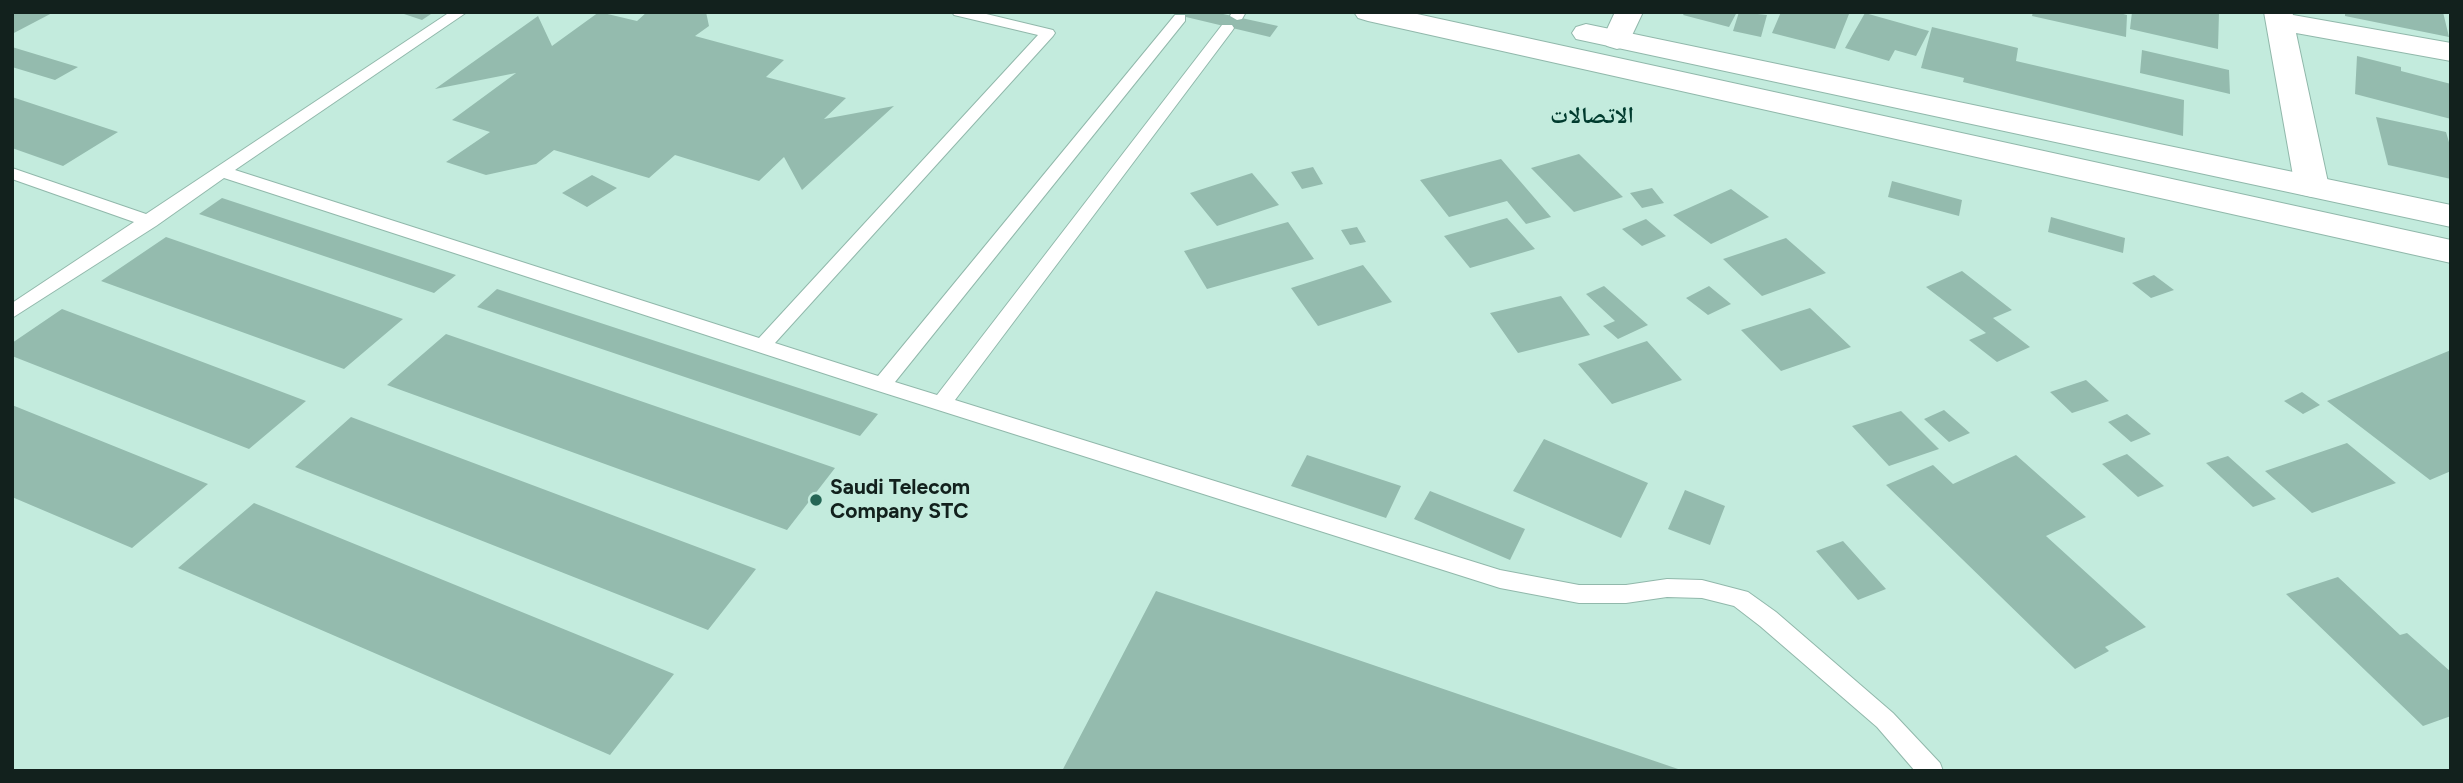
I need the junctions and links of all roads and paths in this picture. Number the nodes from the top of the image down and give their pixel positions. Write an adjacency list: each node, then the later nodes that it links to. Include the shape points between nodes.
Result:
1 (460, 12): 10 (lane)
2 (959, 12): 17 (lane, via 1048,33)
3 (1368, 12): 15 (street)
4 (1486, 12): 8 (street)
5 (2279, 17): 9 (street); 12 (street)
6 (1180, 18): 18 (lane)
7 (1234, 19): 19 (lane)
8 (1623, 26): 12 (street)
9 (2451, 52)
10 (223, 172): 14 (lane); 17 (lane)
11 (12, 173): 14 (lane)
12 (2312, 187): 13 (street)
13 (2451, 216)
14 (150, 222): 16 (lane)
15 (2451, 251)
16 (12, 312)
17 (762, 346): 18 (lane)
18 (882, 385): 19 (lane)
19 (942, 403): 20 (lane, via 1500,579 1579,594 1702,589 1740,599 1885,720)
20 (1931, 771)

